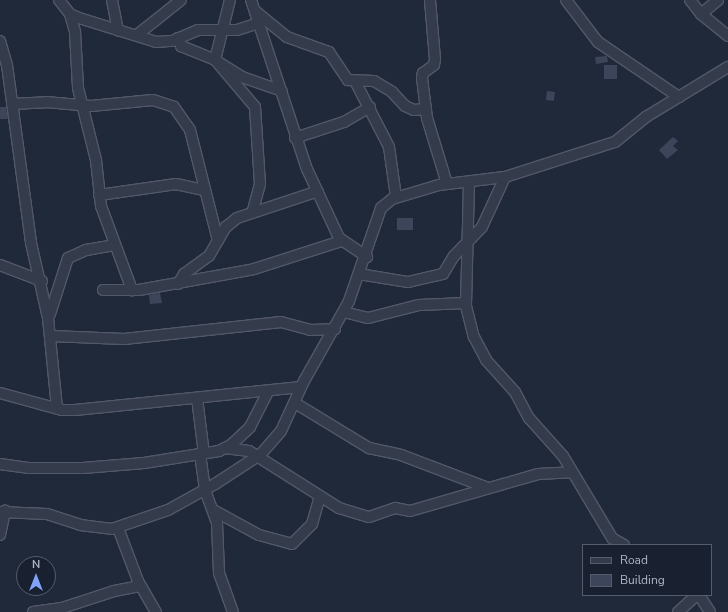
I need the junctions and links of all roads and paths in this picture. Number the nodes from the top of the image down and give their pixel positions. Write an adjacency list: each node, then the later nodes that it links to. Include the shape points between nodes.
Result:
1 (59, 0): 10 (street)
2 (112, 0): 13 (street)
3 (181, 0): 15 (street)
4 (230, 0): 14 (street)
5 (430, 0): 27 (street, via 435,59 434,66 422,75)
6 (566, 0): 23 (street, via 598,42)
7 (718, 0): 11 (street)
8 (693, 2): 11 (street)
9 (252, 5): 12 (street); 21 (street, via 287,37 329,52 346,79)
10 (70, 14): 13 (street); 25 (street, via 76,32 74,55)
11 (701, 14): 16 (street)
12 (258, 23): 14 (street); 22 (street)
13 (118, 30): 15 (street)
14 (223, 31): 17 (street, via 198,30); 19 (street)
15 (137, 36): 17 (street, via 156,42)
16 (728, 36)
17 (178, 38): 19 (street, via 181,46)
18 (0, 41): 24 (street, via 7,64)
19 (216, 61): 22 (street, via 242,77); 36 (street, via 255,107 260,168)
20 (728, 67): 23 (street)
21 (355, 81): 26 (street); 27 (street, via 374,81 392,92 405,106 414,110)
22 (282, 91): 28 (street)
23 (679, 97): 29 (street, via 646,117 615,142)
24 (12, 104): 25 (street, via 46,102); 44 (street, via 31,243)
25 (82, 105): 32 (street, via 153,100 174,107 190,130); 34 (street, via 96,160)
26 (370, 107): 28 (street, via 344,122); 35 (street, via 390,151)
27 (426, 109): 31 (street)
28 (295, 138): 33 (street)
29 (505, 177): 30 (street); 40 (street, via 482,227)
30 (469, 182): 31 (street); 40 (street)
31 (447, 184): 35 (street)
32 (204, 190): 34 (street, via 176,184); 37 (street)
33 (318, 191): 36 (street, via 274,208); 38 (street)
34 (100, 195): 39 (street)
35 (396, 197): 41 (street, via 381,208)
36 (253, 211): 37 (street, via 233,221)
37 (218, 241): 45 (street, via 209,256 184,274)
38 (341, 241): 41 (street); 45 (street, via 262,268)
39 (113, 244): 47 (street); 50 (street, via 86,250 68,258)
40 (466, 246): 43 (street, via 454,256 447,271 434,278 408,282); 48 (street)
41 (367, 257): 43 (street)
42 (0, 265): 44 (street)
43 (359, 274): 49 (street)
44 (42, 281): 50 (street)
45 (178, 284): 47 (street)
46 (103, 290): 47 (street)
47 (132, 290)
48 (466, 303): 49 (street, via 419,305 368,318); 63 (street, via 468,322 486,360 515,392 529,418 559,451)
49 (344, 312): 51 (street)
50 (48, 318): 52 (street)
51 (335, 329): 52 (street, via 310,330 280,322 124,339); 53 (street)
52 (51, 336): 58 (street)
53 (301, 387): 54 (street); 57 (street)
54 (268, 392): 56 (street); 59 (street, via 254,422)
55 (0, 393): 58 (street)
56 (197, 398): 58 (street, via 93,410); 60 (street)
57 (295, 403): 61 (street, via 282,431); 64 (street, via 369,448 401,455)
58 (57, 408)
59 (225, 448): 60 (street); 61 (street, via 239,448)
60 (202, 454): 62 (street, via 144,463 83,468 28,468); 65 (street)
61 (258, 455): 65 (street); 66 (street)
62 (0, 464)
63 (571, 472): 64 (street, via 538,474); 71 (street, via 612,538)
64 (490, 488): 66 (street, via 409,512 395,508 369,517 353,514)
65 (205, 490): 67 (street); 69 (street, via 168,510)
66 (320, 496): 67 (street, via 312,524 292,544 259,535)
67 (213, 510): 75 (street, via 217,525 218,567)
68 (2, 512): 69 (street, via 47,514 87,526); 70 (street)
69 (118, 528): 72 (street)
70 (0, 534)
71 (622, 544)
72 (140, 586): 76 (street, via 114,591 66,607); 77 (street)
73 (697, 596): 80 (street)
74 (699, 596): 81 (street)
75 (226, 597): 78 (street); 79 (street)
76 (33, 612)
77 (156, 612)
78 (228, 612)
79 (233, 612)
80 (678, 612)
81 (710, 612)

